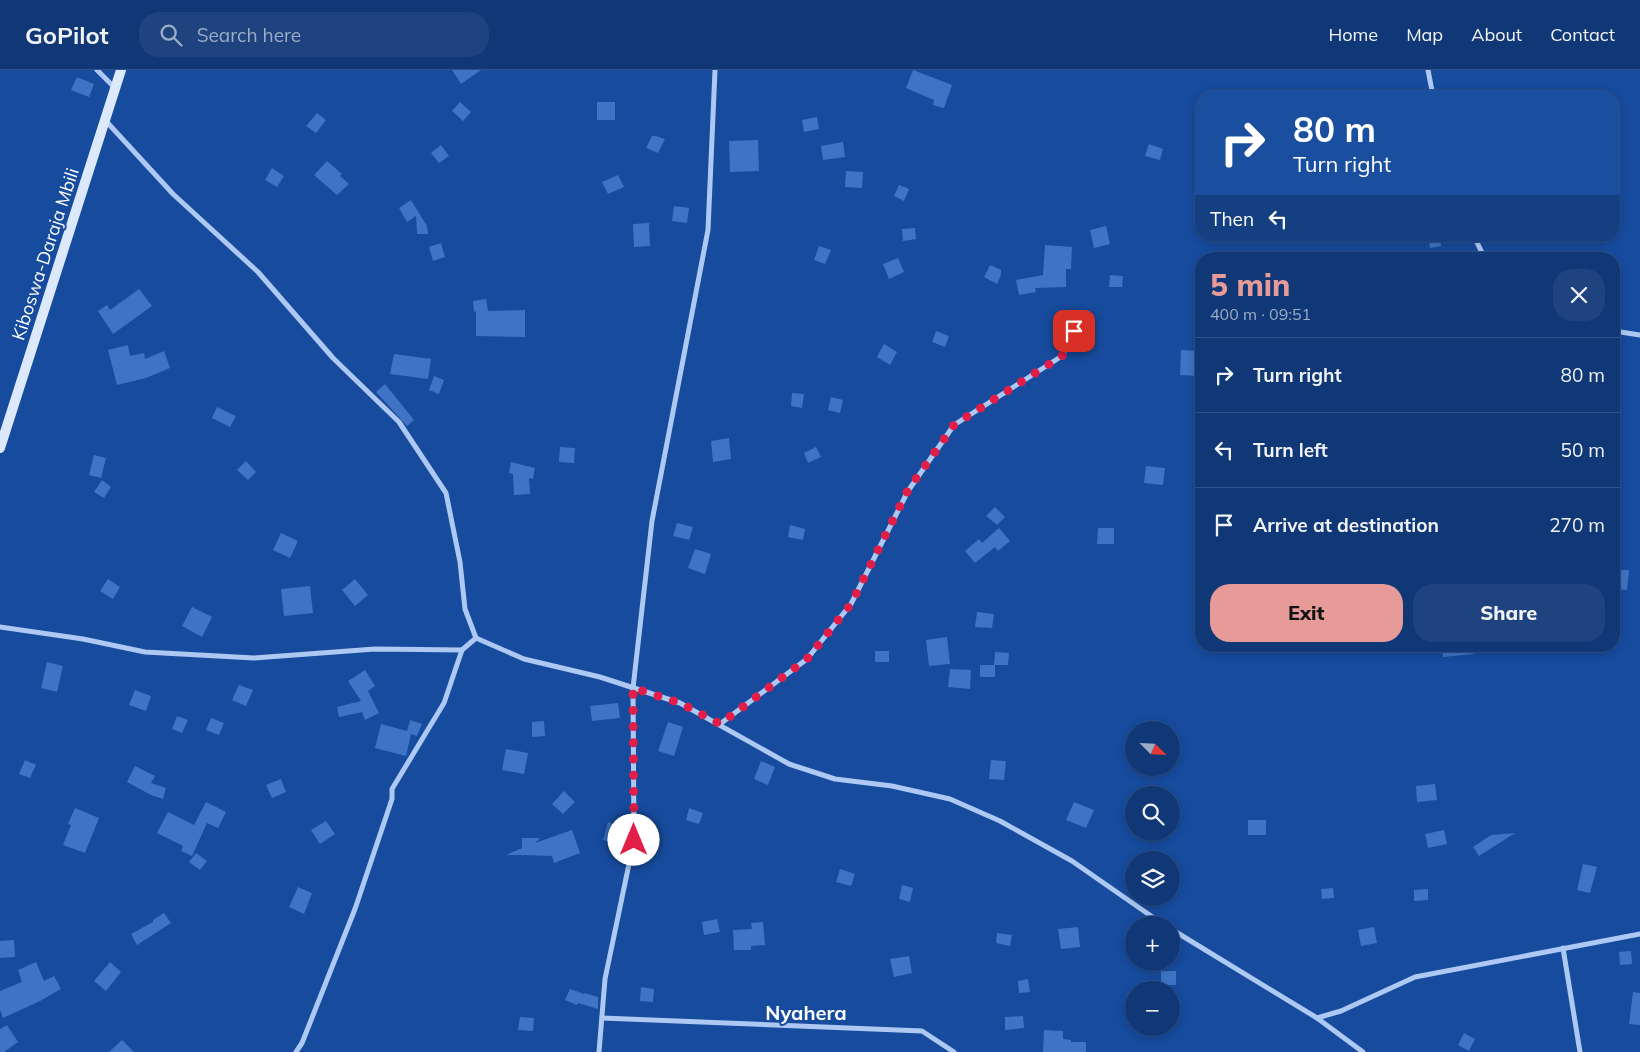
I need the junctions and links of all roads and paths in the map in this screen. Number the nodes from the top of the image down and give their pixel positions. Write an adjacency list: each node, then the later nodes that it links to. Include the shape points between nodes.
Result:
1 (97, 70): 5 (street)
2 (121, 70): 5 (main road, Kiboswa-Daraja Mbili)
3 (714, 70): 15 (street, via 708,230 652,521)
4 (1428, 70): 6 (street)
5 (115, 88): 7 (main road, Kiboswa-Daraja Mbili)
6 (1431, 90)
7 (105, 120): 11 (main road, Kiboswa-Daraja Mbili); 13 (street, via 172,194 258,272 333,358 399,422 446,493 460,562 465,609)
8 (1079, 319): 16 (street, via 1062,356 954,425 908,490 851,604 807,659)
9 (1620, 332): 10 (street)
10 (1640, 335)
11 (0, 448)
12 (0, 627): 14 (street, via 145,652 254,658 375,649)
13 (476, 638): 14 (street); 15 (street, via 524,659)
14 (462, 650): 23 (street, via 444,703 392,789 392,799 354,909)
15 (633, 688): 16 (street, via 680,703); 21 (street, via 634,840 606,979)
16 (720, 724): 17 (street, via 790,764 835,780 892,786 950,799 1000,821 1072,861)
17 (1151, 916)
18 (1180, 934): 22 (street)
19 (1640, 934): 20 (street)
20 (1563, 948): 22 (street, via 1415,977 1341,1011); 27 (street)
21 (602, 1018): 24 (street); 25 (street, via 922,1031)
22 (1317, 1018): 26 (street)
23 (296, 1052)
24 (599, 1052)
25 (954, 1052)
26 (1364, 1052)
27 (1580, 1052)

